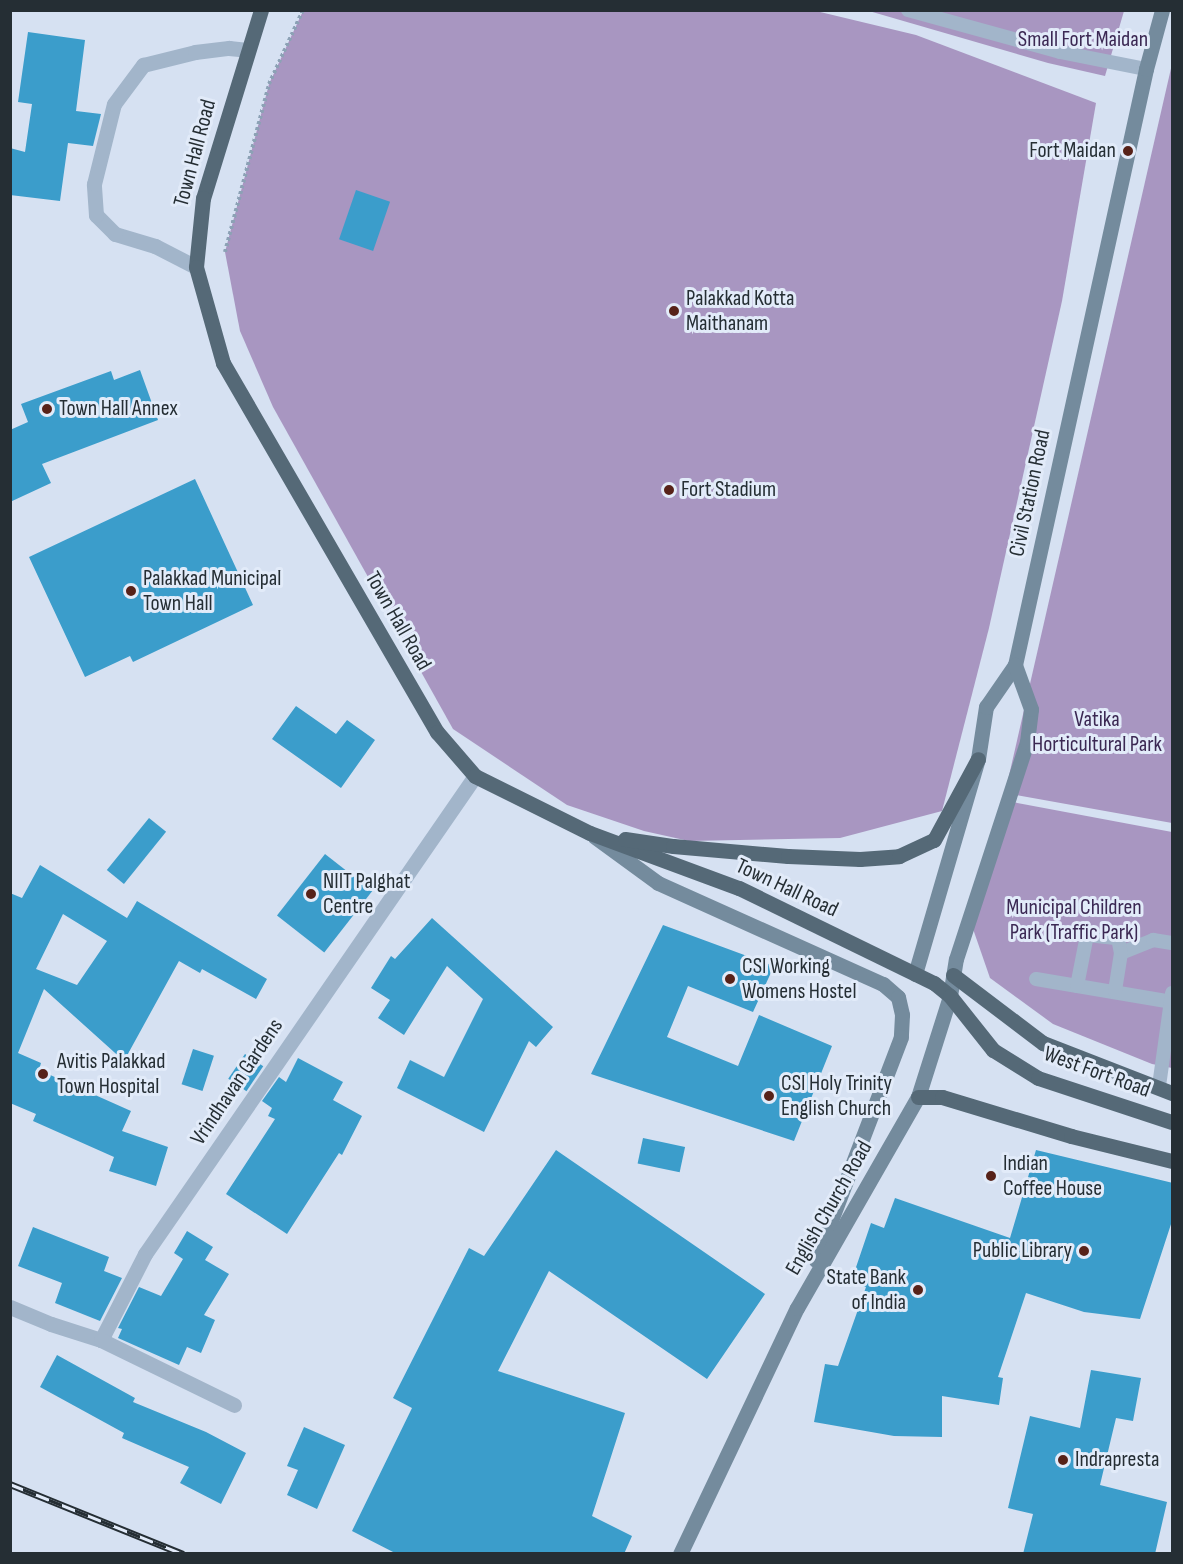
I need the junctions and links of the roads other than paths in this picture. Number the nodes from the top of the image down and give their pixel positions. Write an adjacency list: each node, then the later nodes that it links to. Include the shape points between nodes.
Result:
1 (261, 10): 4 (main road, Town Hall Road)
2 (908, 10): 5 (lane, via 1060,52)
3 (1162, 10): 5 (main road, Civil Station Road)
4 (247, 50): 6 (main road, Town Hall Road, via 203,198); 6 (street, via 195,52 143,64 114,104 94,184 96,215 115,234 155,246)
5 (1146, 69): 7 (main road, Civil Station Road)
6 (196, 267): 9 (main road, Town Hall Road, via 222,363 437,732)
7 (1015, 665): 8 (main road, Civil Station Road, via 986,707); 14 (main road, English Church Road, via 1031,709 1027,742)
8 (978, 759): 10 (main road, via 934,840 899,856 861,860 788,856 673,846); 13 (main road, Civil Station Road)
9 (475, 776): 10 (main road, Town Hall Road); 27 (street, Vrindhavan Gardens, via 145,1254)
10 (590, 833): 13 (main road, Town Hall Road, via 739,888); 26 (main road, English Church Road, via 658,883 883,984 898,997 901,1037)
11 (1173, 943): 12 (lane, via 1153,940)
12 (1121, 953): 17 (lane, via 1118,938 1087,935); 18 (lane)
13 (915, 974): 16 (main road, Town Hall Road)
14 (953, 975): 19 (main road, English Church Road); 21 (main road, via 1043,1043)
15 (1036, 979): 17 (lane)
16 (934, 983): 19 (main road, West Fort Road)
17 (1077, 986): 18 (lane)
18 (1115, 992): 20 (lane)
19 (950, 996): 22 (main road, English Church Road); 23 (main road, West Fort Road, via 993,1050 1038,1078)
20 (1172, 999): 21 (lane)
21 (1166, 1090)
22 (918, 1097): 24 (main road, via 942,1097); 26 (main road, English Church Road)
23 (1173, 1122)
24 (1173, 1161)
25 (10, 1307): 27 (street)
26 (797, 1308): 29 (main road, English Church Road)
27 (101, 1340): 28 (street)
28 (234, 1405)
29 (680, 1554)

